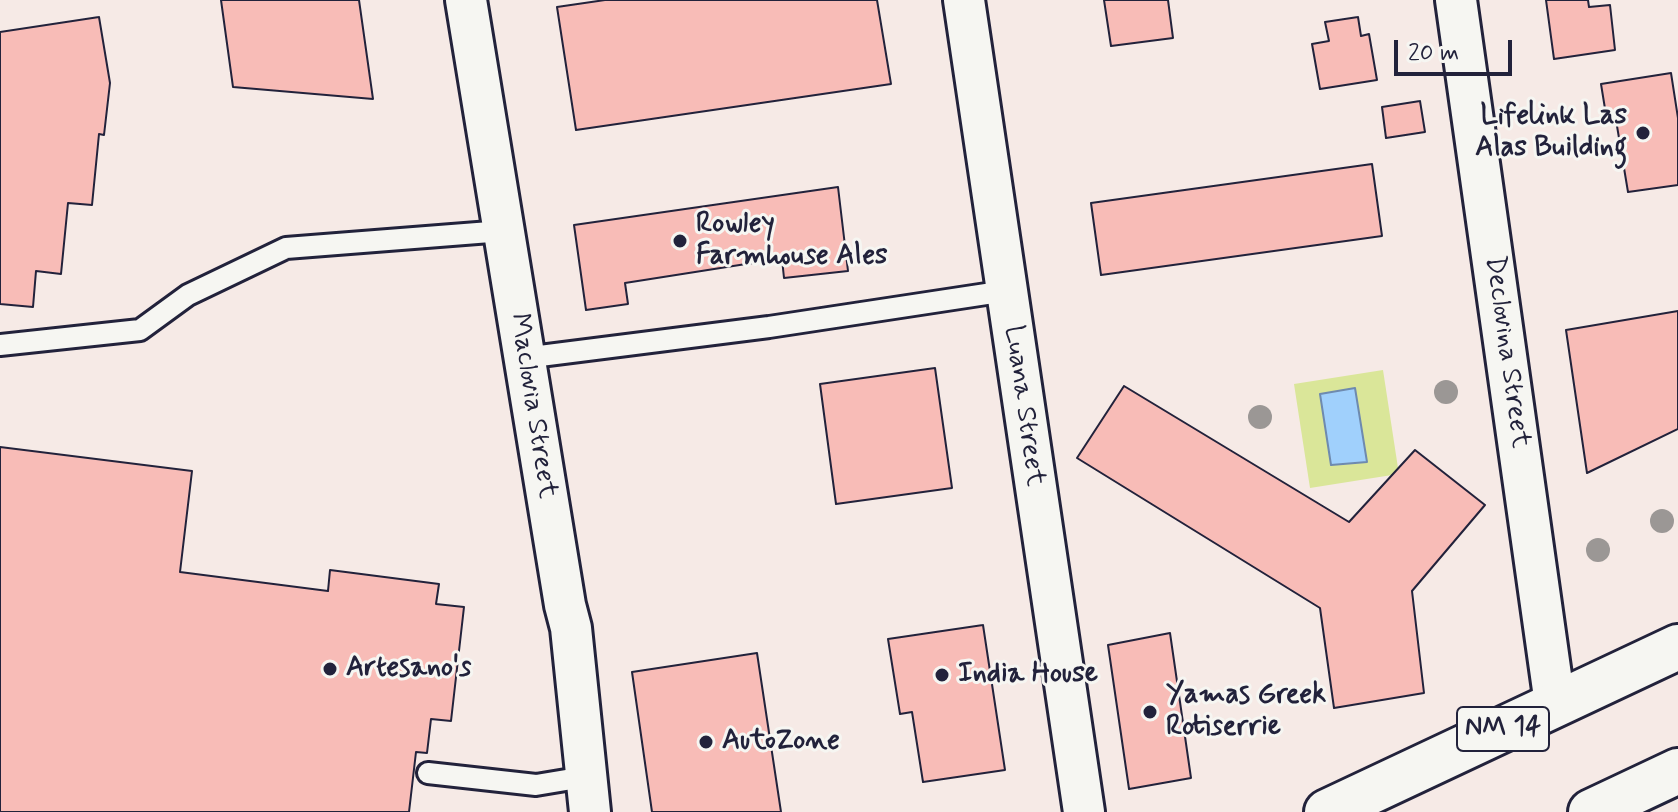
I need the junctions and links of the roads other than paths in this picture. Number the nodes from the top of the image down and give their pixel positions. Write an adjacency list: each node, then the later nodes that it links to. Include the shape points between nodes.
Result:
1 (466, 0): 4 (street, Maclovia Street)
2 (964, 0): 5 (street, Luana Street)
3 (1456, 0): 9 (street, Declovina Street)
4 (503, 231): 6 (lane, via 286,248 188,295 140,330); 7 (street, Maclovia Street)
5 (1006, 291): 7 (lane); 14 (street, Luana Street)
6 (0, 345)
7 (524, 358): 12 (street, Maclovia Street, via 571,628)
8 (1678, 647): 9 (main road, NM 14)
9 (1555, 704): 15 (main road, NM 14)
10 (1678, 771): 13 (main road)
11 (428, 773): 12 (lane)
12 (587, 794)
13 (1597, 811)
14 (1084, 812)
15 (1327, 812)

